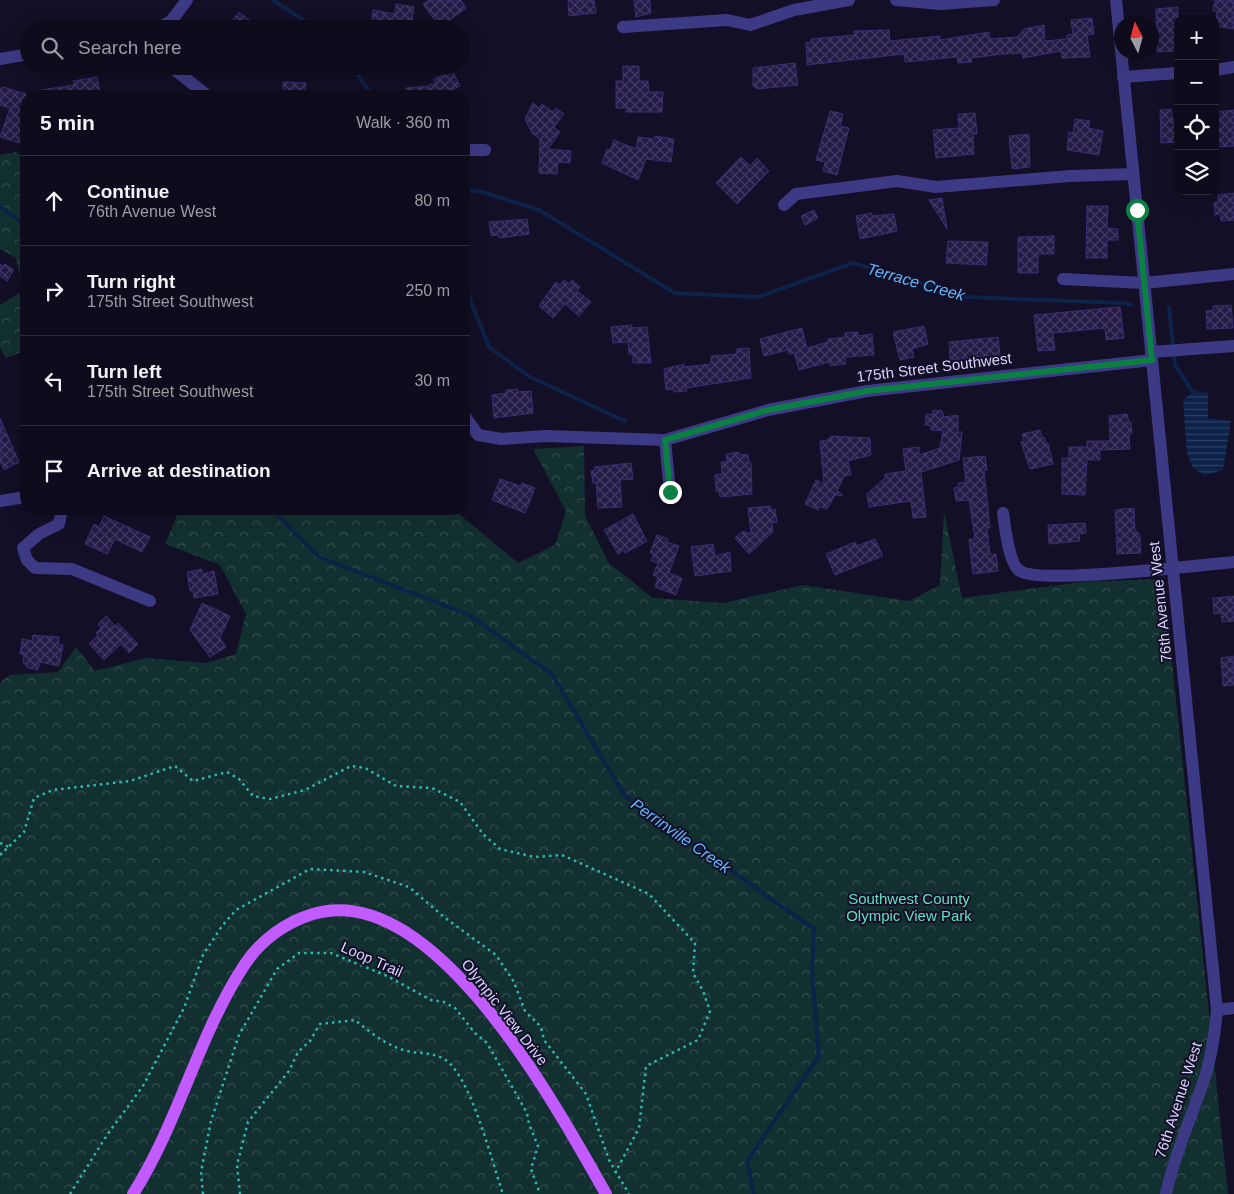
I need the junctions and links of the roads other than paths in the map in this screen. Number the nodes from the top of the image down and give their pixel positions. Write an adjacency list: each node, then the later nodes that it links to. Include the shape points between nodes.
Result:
1 (187, 0): 6 (street)
2 (849, 0): 7 (street, via 794,10 750,25 727,20)
3 (896, 0): 4 (street, via 940,4)
4 (994, 0)
5 (1116, 0): 14 (street, 76th Avenue West)
6 (172, 20)
7 (623, 27)
8 (20, 56): 9 (street)
9 (0, 59)
10 (1234, 67): 11 (street)
11 (1219, 69)
12 (1174, 73): 14 (street)
13 (181, 75): 15 (street)
14 (1124, 77): 18 (street, 76th Avenue West)
15 (200, 90)
16 (470, 150): 17 (street)
17 (485, 150)
18 (1133, 174): 19 (street, via 936,187 898,181 796,194); 22 (street, 76th Avenue West)
19 (784, 205)
20 (1234, 274): 22 (street)
21 (1063, 278): 22 (street)
22 (1144, 283): 24 (street, 76th Avenue West)
23 (1234, 346): 24 (street, 175th Street Southwest)
24 (1151, 356): 26 (street, 175th Street Southwest, via 867,391 768,410); 33 (street, 76th Avenue West)
25 (470, 423): 26 (street, 175th Street Southwest, via 478,434 501,439 545,436)
26 (665, 440): 27 (street)
27 (670, 492)
28 (20, 498): 29 (street)
29 (0, 501)
30 (1003, 513): 33 (street, via 1013,562 1018,571 1029,575 1066,577)
31 (61, 515): 34 (street, via 59,524 39,534 23,548 35,568 72,569)
32 (1234, 562): 33 (street)
33 (1172, 567): 36 (street, 76th Avenue West)
34 (150, 600)
35 (1234, 1008): 36 (street)
36 (1217, 1010): 39 (street, 76th Avenue West, via 1214,1042 1206,1073)
37 (133, 1194): 38 (main road, Olympic View Drive, via 214,1022 246,963 277,931 306,916 335,910 367,914 395,924 452,969 489,1013 538,1081)
38 (606, 1194)
39 (1166, 1194)

